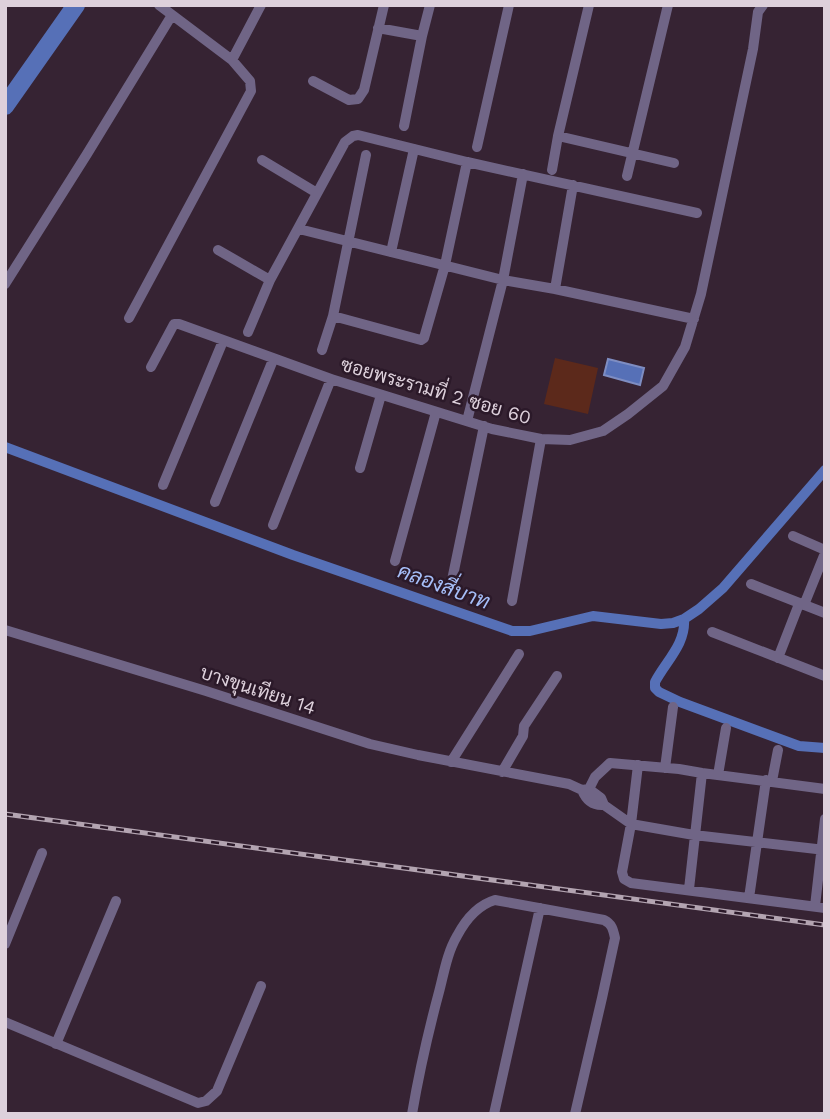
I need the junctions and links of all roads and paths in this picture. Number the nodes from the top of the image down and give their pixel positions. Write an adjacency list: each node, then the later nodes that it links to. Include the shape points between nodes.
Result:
1 (159, 5): 9 (street)
2 (261, 5): 12 (street)
3 (384, 5): 10 (street)
4 (429, 5): 11 (street)
5 (509, 5): 16 (street)
6 (589, 5): 15 (street)
7 (668, 5): 18 (street)
8 (760, 7): 40 (street, ซอยพระรามที่ 2 ซอย 60)
9 (172, 15): 12 (street); 36 (street)
10 (379, 28): 11 (street); 13 (street, via 358,99 349,100)
11 (422, 36): 14 (street)
12 (232, 60): 39 (street, via 250,81 251,91)
13 (313, 81)
14 (404, 126)
15 (558, 136): 18 (street); 23 (street)
16 (477, 147)
17 (414, 149): 21 (street); 27 (street, via 353,136 345,142); 32 (street)
18 (632, 154): 22 (street); 25 (street)
19 (366, 155): 30 (street)
20 (261, 160): 27 (street)
21 (467, 162): 24 (street); 33 (street)
22 (674, 163)
23 (552, 170)
24 (523, 174): 26 (street); 35 (street)
25 (627, 176)
26 (573, 185): 28 (street); 37 (street)
27 (317, 193): 29 (street)
28 (697, 213)
29 (299, 229): 30 (street); 34 (street)
30 (349, 241): 32 (street); 38 (street)
31 (218, 250): 34 (street)
32 (391, 252): 33 (street)
33 (445, 265): 35 (street); 38 (street, via 426,336 421,340)
34 (270, 280): 41 (street)
35 (503, 280): 37 (street); 49 (street)
36 (5, 284)
37 (555, 289): 40 (street)
38 (333, 316): 43 (street)
39 (129, 318)
40 (694, 319): 51 (street, ซอยพระรามที่ 2 ซอย 60, via 685,348 663,386 628,414 599,432 570,440)
41 (248, 332)
42 (223, 341): 44 (street, ซอยพระรามที่ 2 ซอย 60); 45 (street, ซอยพระรามที่ 2 ซอย 60, via 174,324); 53 (street)
43 (321, 350)
44 (274, 360): 46 (street, ซอยพระรามที่ 2 ซอย 60); 54 (street)
45 (151, 367)
46 (331, 379): 47 (street, ซอยพระรามที่ 2 ซอย 60); 55 (street)
47 (381, 395): 48 (street, ซอยพระรามที่ 2 ซอย 60); 52 (street)
48 (436, 412): 49 (street, ซอยพระรามที่ 2 ซอย 60); 58 (street)
49 (467, 421): 50 (street, ซอยพระรามที่ 2 ซอย 60)
50 (484, 426): 51 (street, ซอยพระรามที่ 2 ซอย 60); 59 (street)
51 (541, 439): 61 (street)
52 (360, 468)
53 (163, 485)
54 (215, 502)
55 (272, 525)
56 (793, 536): 57 (street)
57 (825, 551): 62 (street)
58 (395, 561)
59 (452, 580)
60 (751, 584): 62 (street)
61 (512, 601)
62 (802, 604): 63 (street); 67 (street)
63 (825, 613)
64 (5, 630): 73 (street, บางขุนเทียน 14, via 370,744)
65 (712, 632): 67 (street)
66 (519, 654): 73 (street)
67 (778, 658): 69 (street)
68 (557, 676): 76 (street, via 524,726)
69 (825, 676)
70 (673, 706): 75 (street)
71 (726, 728): 78 (street)
72 (778, 750): 79 (street)
73 (451, 762): 76 (street, บางขุนเทียน 14)
74 (638, 765): 75 (street); 80 (street, via 610,763); 83 (street)
75 (665, 768): 77 (street)
76 (502, 772): 80 (street, บางขุนเทียน 14)
77 (702, 773): 78 (street); 84 (street)
78 (718, 775): 79 (street)
79 (769, 781): 81 (street); 85 (street)
80 (580, 788): 83 (street, via 601,798)
81 (825, 789)
82 (825, 820): 86 (street)
83 (631, 824): 84 (street); 88 (street, via 624,879)
84 (694, 835): 85 (street); 88 (street)
85 (756, 842): 86 (street); 89 (street)
86 (823, 849): 91 (street)
87 (42, 852): 93 (street)
88 (689, 890): 89 (street)
89 (749, 898): 91 (street)
90 (116, 901): 96 (street)
91 (820, 907)
92 (540, 908): 97 (street, via 495,900 485,903 456,937 425,1044); 98 (street); 99 (street, via 604,920 614,930)
93 (5, 944)
94 (261, 986): 96 (street, via 222,1081 206,1101 198,1103)
95 (5, 1022): 96 (street)
96 (56, 1044)
97 (412, 1114)
98 (494, 1114)
99 (575, 1114)

